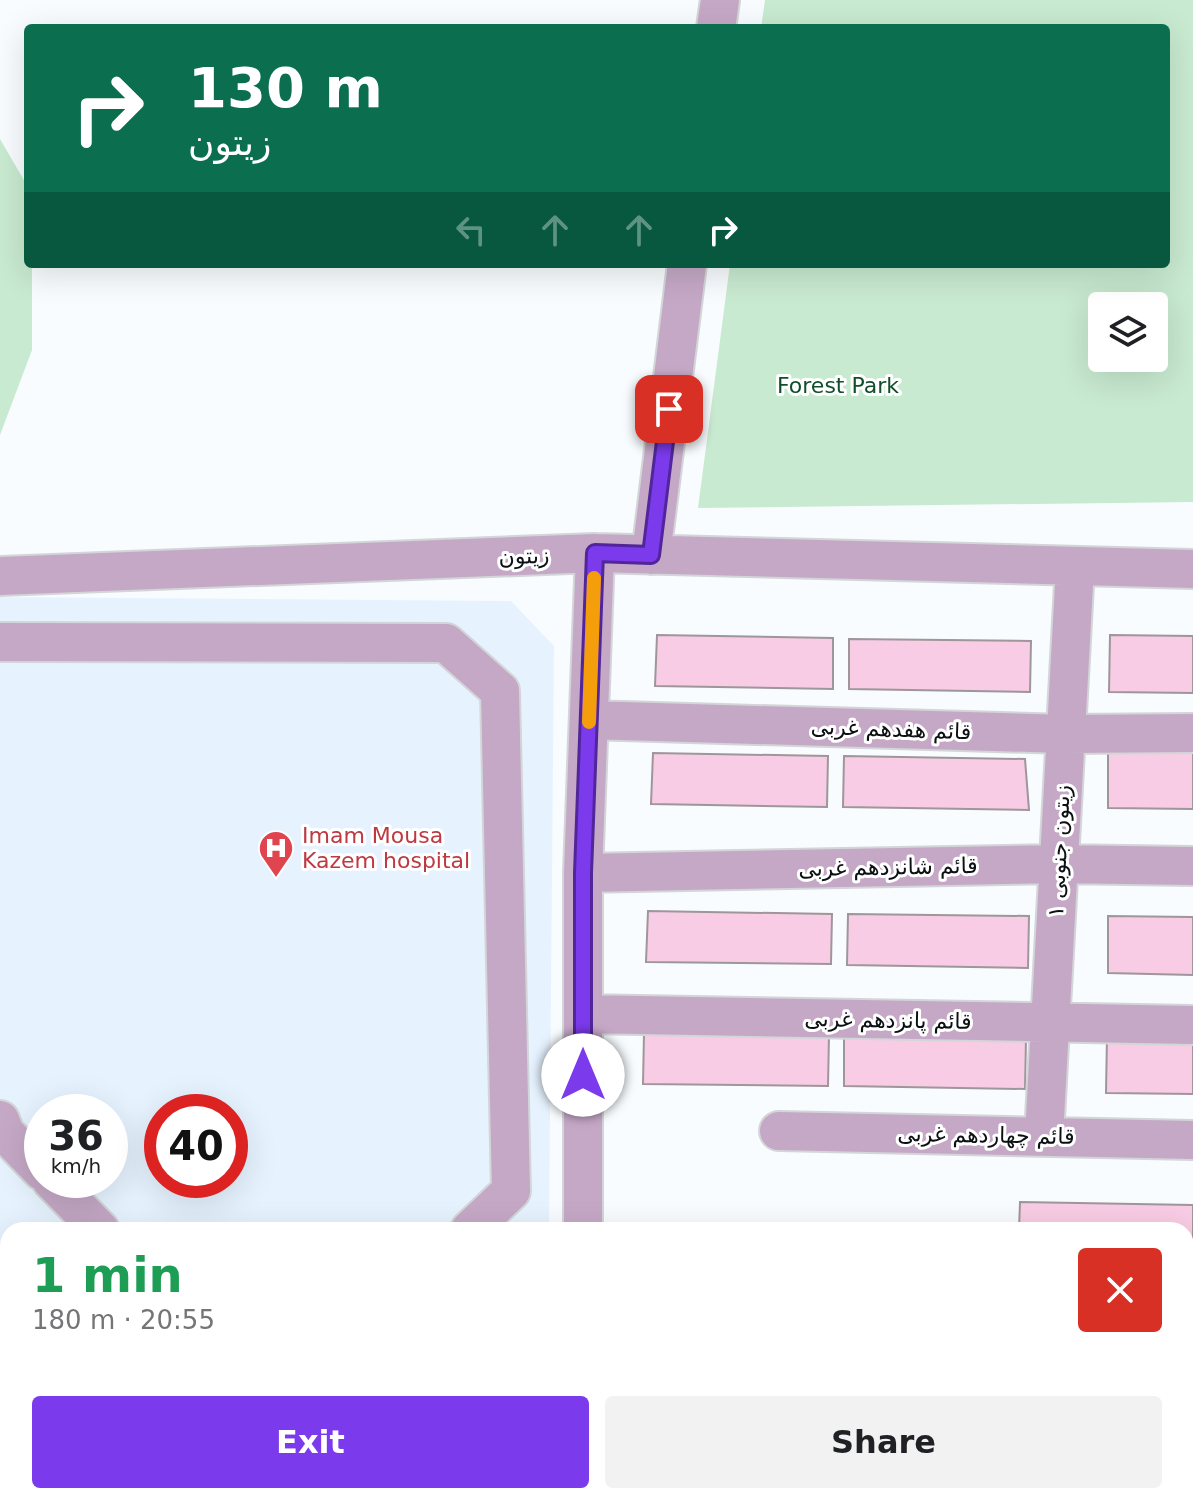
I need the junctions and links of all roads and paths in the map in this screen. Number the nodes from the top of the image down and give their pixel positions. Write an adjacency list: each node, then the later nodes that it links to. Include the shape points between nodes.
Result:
1 (720, 0): 2 (street)
2 (717, 24)
3 (687, 268): 5 (street)
4 (595, 553): 5 (street, زیتون); 8 (street, زیتون); 10 (street)
5 (651, 555): 6 (street, زیتون)
6 (1075, 566): 7 (street, زیتون); 12 (street, زیتون جنوبی ۱)
7 (1193, 569)
8 (0, 576)
9 (0, 642): 26 (street, via 446,643 500,691 511,1191)
10 (589, 720): 12 (street, قائم هفدهم غربی); 15 (street)
11 (1193, 733): 12 (street, قائم هفدهم غربی)
12 (1065, 734): 13 (street, زیتون جنوبی ۱)
13 (1058, 864): 14 (street, قائم شانزدهم غربی); 15 (street, قائم شانزدهم غربی); 17 (street, زیتون جنوبی ۱)
14 (1193, 866)
15 (583, 873): 16 (street)
16 (583, 1014): 17 (street, قائم پانزدهم غربی); 27 (street)
17 (1050, 1024): 18 (street, قائم پانزدهم غربی); 21 (street, زیتون جنوبی ۱)
18 (1193, 1025)
19 (0, 1120): 23 (street)
20 (779, 1131): 21 (street, قائم چهاردهم غربی)
21 (1044, 1136): 22 (street, قائم چهاردهم غربی)
22 (1193, 1140)
23 (24, 1153)
24 (69, 1198): 25 (street)
25 (92, 1222)
26 (478, 1222)
27 (583, 1222)

